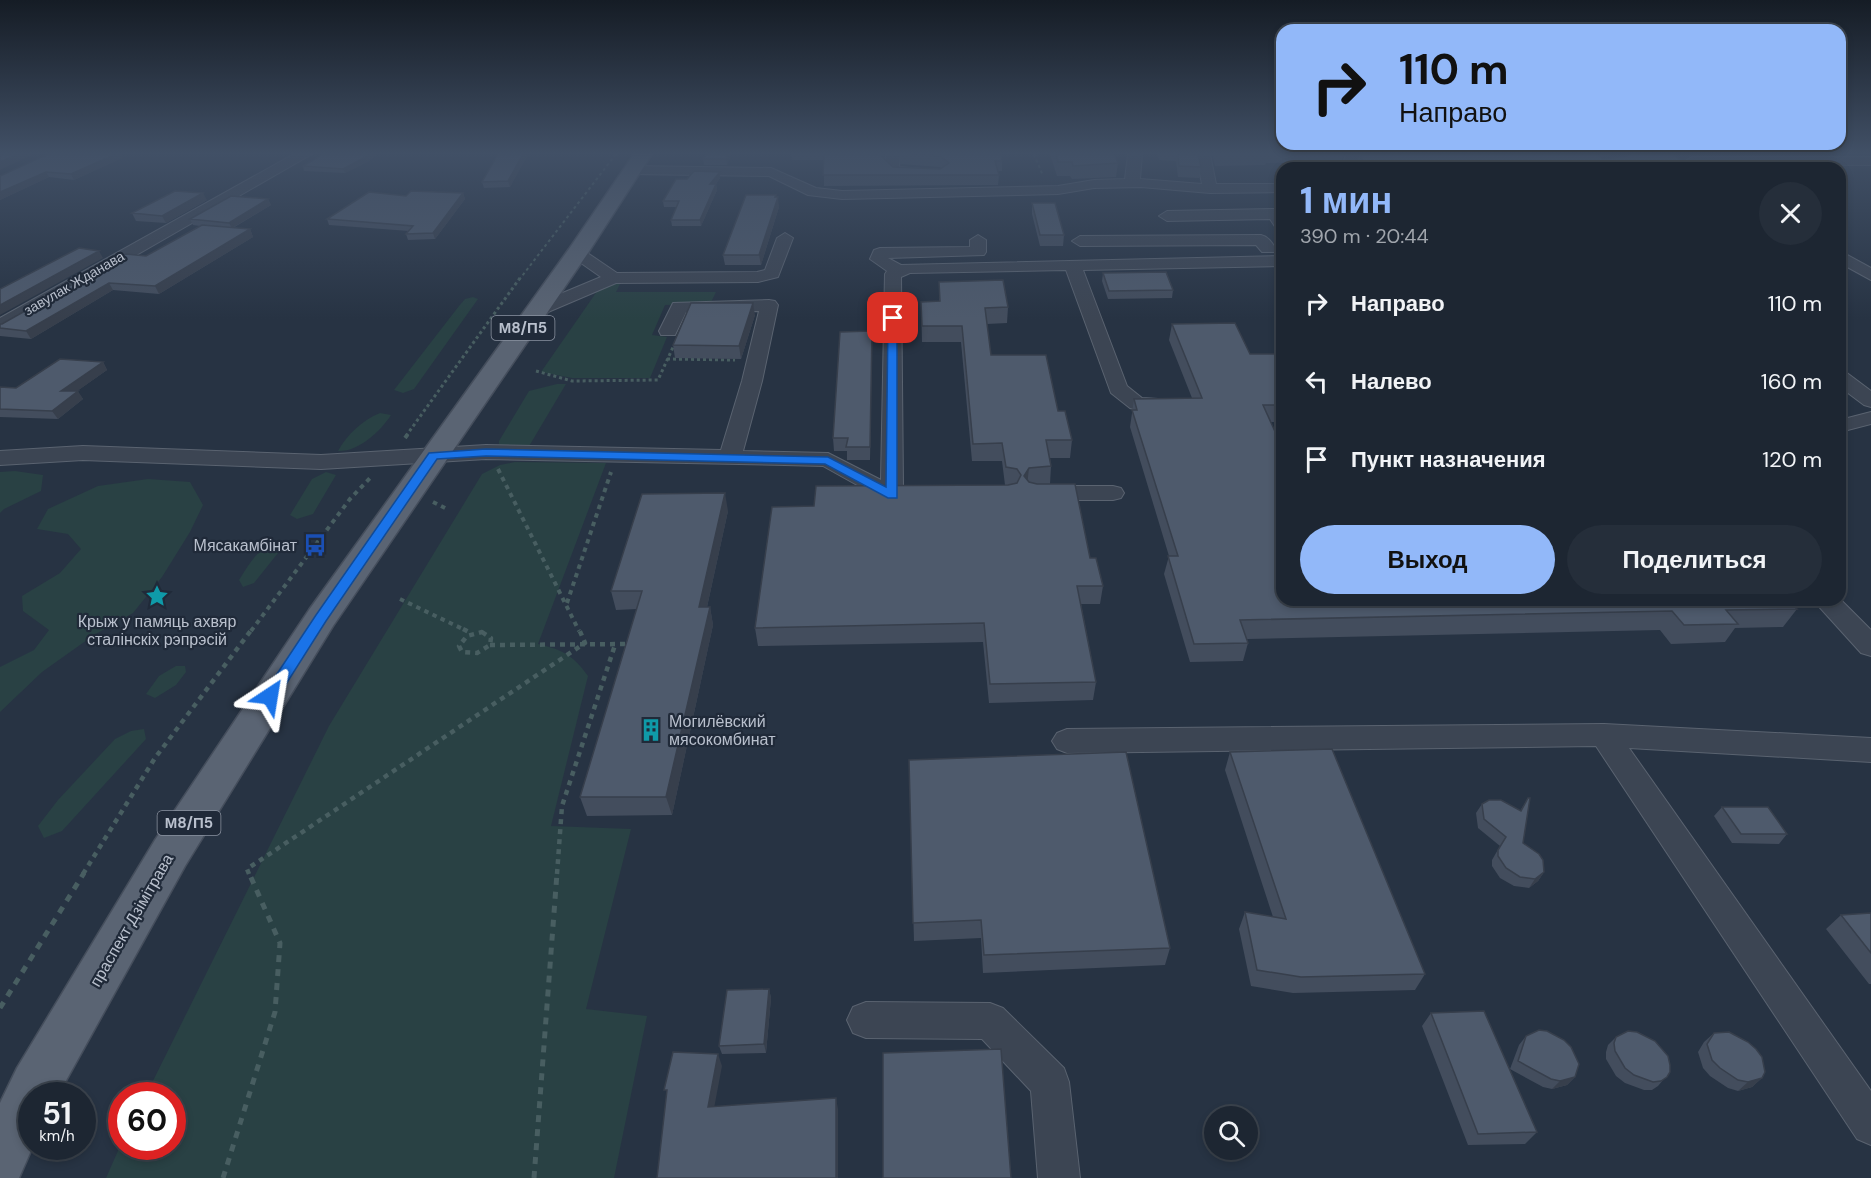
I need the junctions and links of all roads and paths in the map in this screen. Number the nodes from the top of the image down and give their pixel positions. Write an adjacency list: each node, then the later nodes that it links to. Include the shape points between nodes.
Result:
1 (206, 209): 18 (street, завулак Жданава)
2 (584, 209): 31 (path, via 522,276)
3 (602, 209): 9 (main road, праспект Дзімітрава / М8/П5)
4 (1276, 215): 5 (street)
5 (1167, 216)
6 (785, 238): 16 (street, via 772,273 758,277)
7 (978, 240): 14 (street, via 978,252 880,253 878,259)
8 (1080, 241): 10 (street, via 1261,240)
9 (577, 253): 16 (street); 17 (main road, праспект Дзімітрава / М8/П5)
10 (1276, 253)
11 (1276, 255): 13 (street)
12 (1846, 260): 15 (street)
13 (1073, 265): 14 (street); 25 (street, via 1118,389 1137,404)
14 (900, 271): 36 (street, via 893,274)
15 (1871, 275)
16 (613, 278): 17 (street)
17 (536, 311): 29 (main road, праспект Дзімітрава / М8/П5)
18 (0, 326)
19 (668, 331): 20 (path, via 680,332); 21 (street, via 680,307 769,305)
20 (667, 359): 21 (path); 22 (path, via 658,380 572,381)
21 (756, 360): 30 (street)
22 (536, 371)
23 (1846, 382): 24 (street)
24 (1871, 401)
25 (1177, 404)
26 (1871, 418): 27 (street)
27 (1846, 424)
28 (617, 455): 29 (street, via 486,452); 30 (street); 41 (path)
29 (433, 456): 31 (street); 55 (main road, праспект Дзімітрава / М8/П5, via 321,618 170,853 35,1086)
30 (730, 457): 36 (street, via 828,460)
31 (390, 458): 32 (street, via 321,462 83,453); 52 (path, via 350,499 155,758)
32 (0, 459)
33 (495, 462): 41 (path)
34 (1113, 493): 35 (street)
35 (1036, 494)
36 (892, 495): 37 (street)
37 (927, 495)
38 (433, 502): 39 (path)
39 (449, 510)
40 (400, 598): 43 (path)
41 (567, 603): 44 (path)
42 (1832, 606): 48 (street)
43 (472, 634): 46 (path, via 490,635); 46 (path, via 460,643 462,652 476,653)
44 (585, 643): 46 (path); 47 (path); 56 (path, via 247,869 280,944 275,1012)
45 (637, 644): 47 (path)
46 (489, 645)
47 (615, 645): 57 (path, via 562,806)
48 (1871, 645)
49 (1604, 735): 50 (street); 51 (street); 54 (street)
50 (1067, 741)
51 (1871, 750)
52 (0, 1008)
53 (866, 1020): 58 (street, via 990,1021 1050,1082)
54 (1871, 1125)
55 (0, 1159)
56 (223, 1178)
57 (534, 1178)
58 (1059, 1178)

